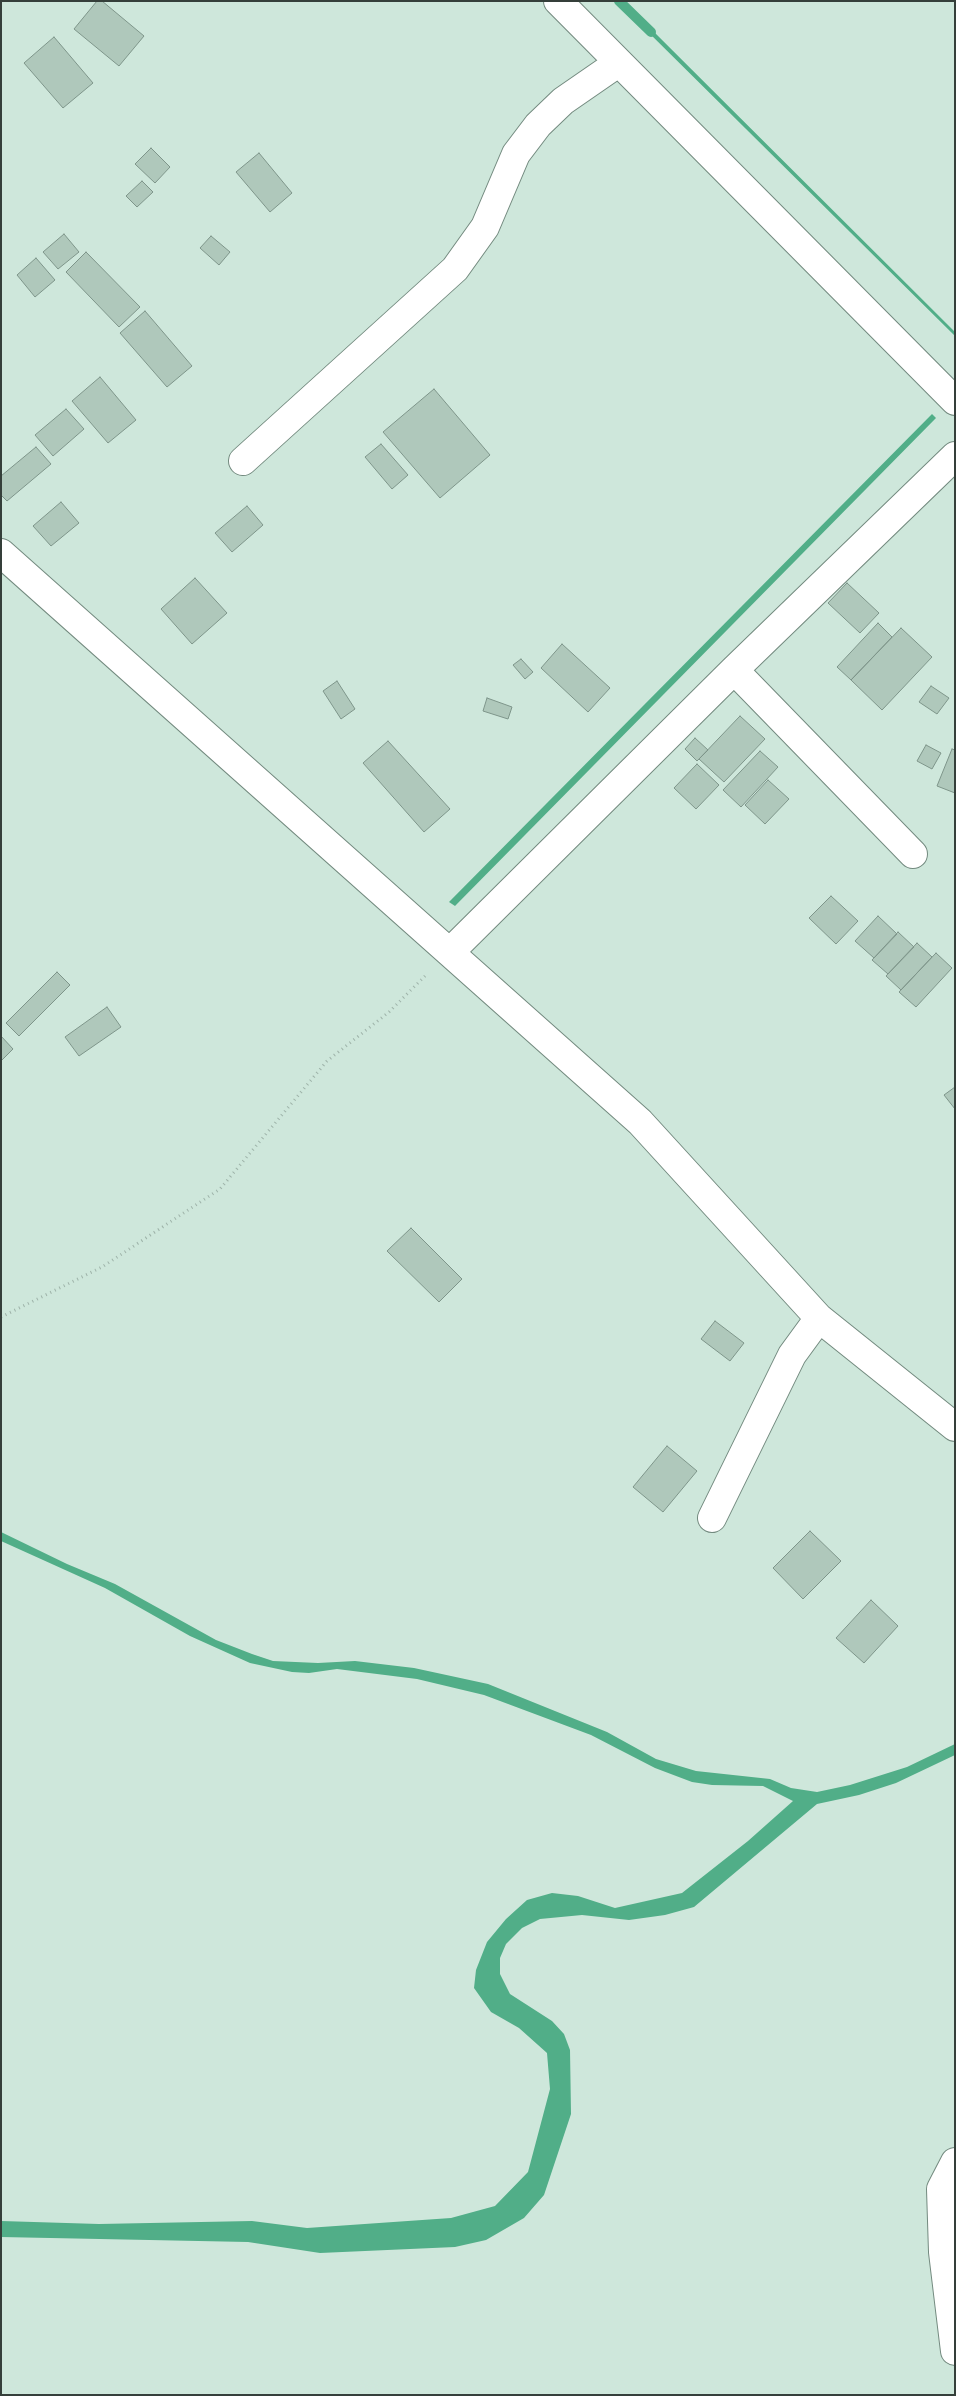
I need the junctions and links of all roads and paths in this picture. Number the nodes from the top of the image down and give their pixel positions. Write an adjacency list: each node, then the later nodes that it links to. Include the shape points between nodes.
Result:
1 (558, 1): 2 (street)
2 (618, 63): 3 (street); 5 (street, via 563,101 538,124 516,154 485,227 455,269)
3 (955, 400)
4 (955, 456): 7 (street)
5 (243, 460)
6 (1, 553): 9 (street)
7 (734, 670): 8 (street); 9 (street)
8 (913, 854)
9 (450, 952): 10 (path, via 389,1012 327,1061 220,1189 102,1267); 11 (street, via 640,1122)
10 (1, 1317)
11 (818, 1318): 12 (street); 13 (street, via 792,1355)
12 (955, 1427)
13 (712, 1518)
14 (955, 2162): 15 (street, via 941,2189 943,2252)
15 (955, 2351)

